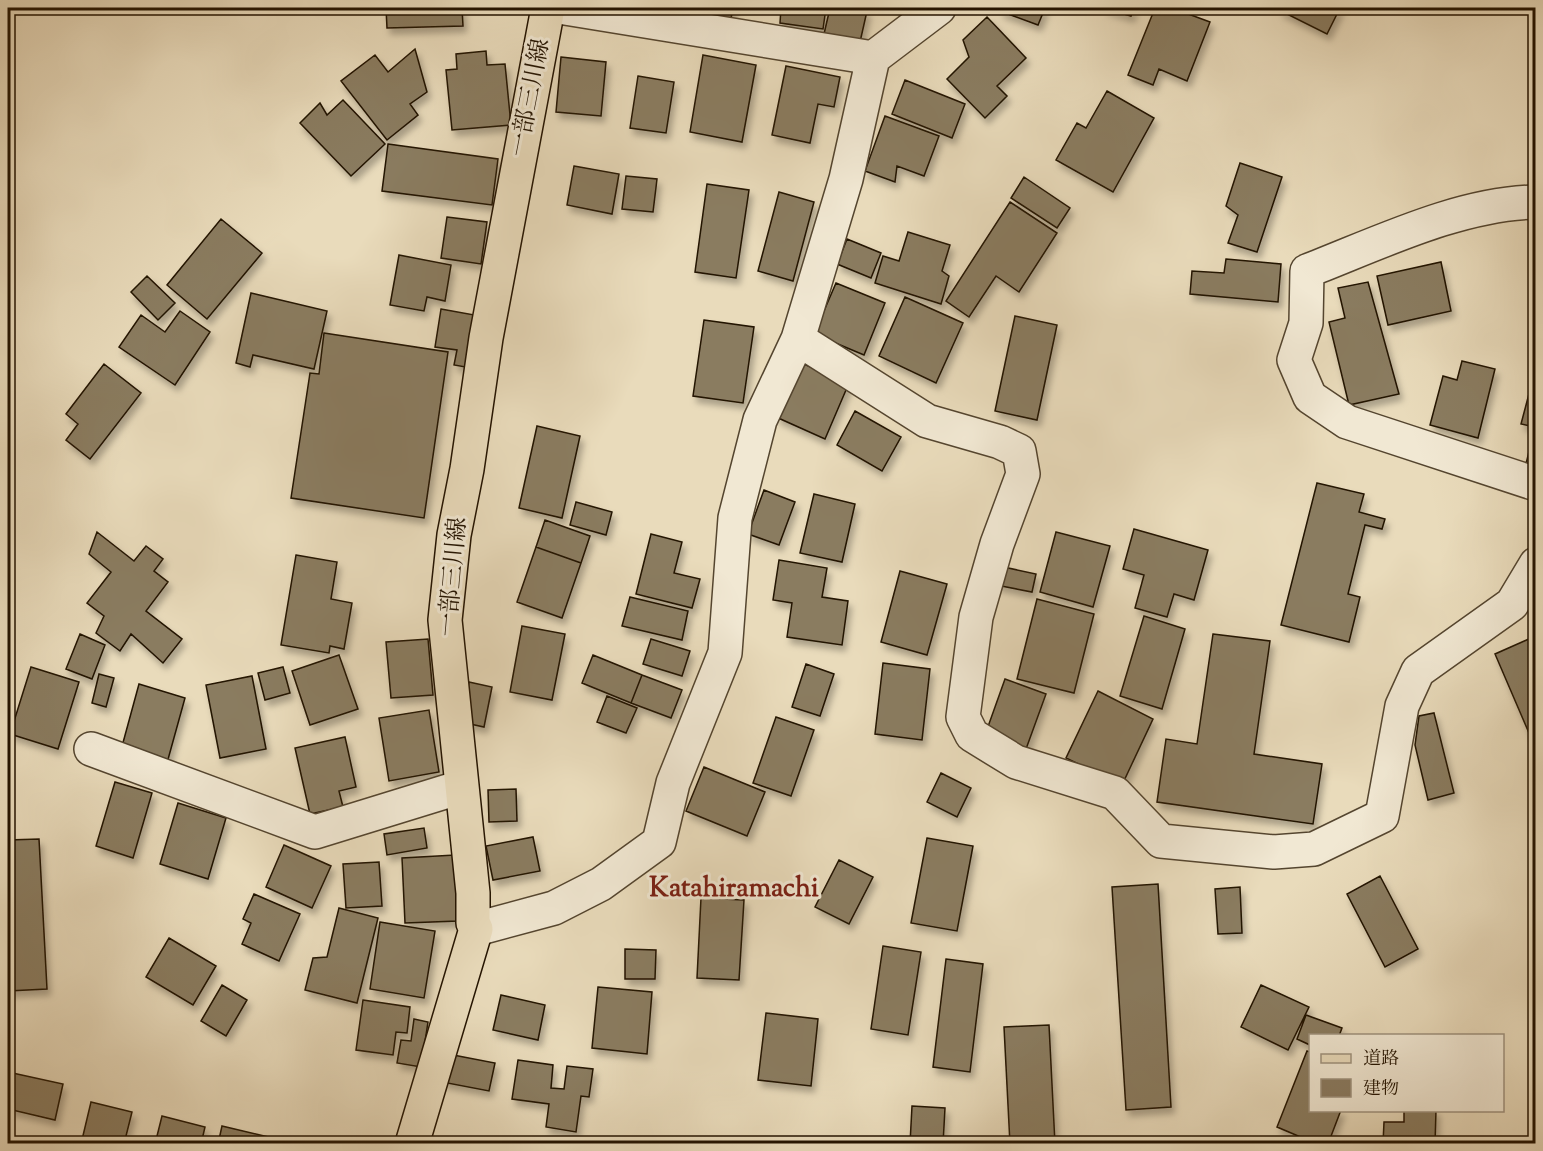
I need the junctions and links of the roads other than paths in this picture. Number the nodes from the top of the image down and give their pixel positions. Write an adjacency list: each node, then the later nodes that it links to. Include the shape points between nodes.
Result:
1 (548, 8): 10 (main road, 一部三川線, via 486,338 453,546 446,620)
2 (565, 8): 4 (street)
3 (939, 8): 4 (street)
4 (873, 58): 6 (street, via 846,179)
5 (1536, 202): 7 (street, via 1513,202 1454,215 1307,271 1306,323 1294,360 1310,397 1347,422)
6 (798, 339): 8 (street, via 927,421 1019,451 1023,474 976,616 963,717 972,735 1016,762 1115,793 1161,841 1274,852 1314,849 1382,816 1402,706 1418,671 1512,604); 11 (street, via 760,420 735,518 725,653 673,783 659,842 601,884 554,908)
7 (1536, 484)
8 (1536, 564)
9 (91, 749): 10 (street, via 315,832)
10 (461, 787): 11 (main road, 一部三川線, via 472,923)
11 (476, 929): 12 (main road, 一部三川線)
12 (412, 1143)

